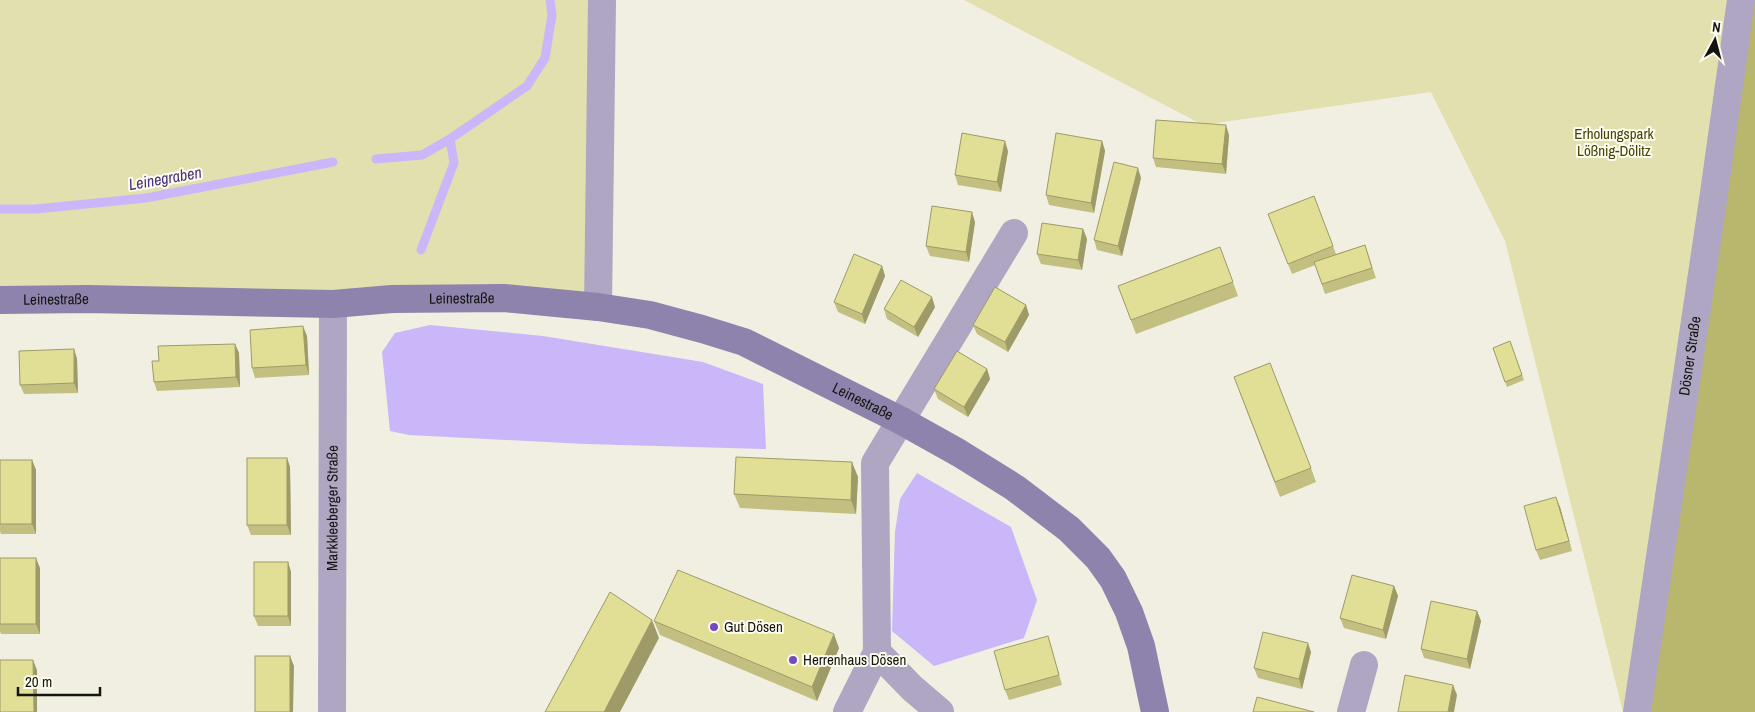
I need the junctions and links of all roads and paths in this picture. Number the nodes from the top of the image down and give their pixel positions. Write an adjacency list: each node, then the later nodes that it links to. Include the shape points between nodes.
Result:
1 (602, 0): 6 (street)
2 (1741, 0): 15 (street, Dösner Straße)
3 (1014, 233): 7 (street, Leinestraße)
4 (0, 300): 5 (main road, Leinestraße)
5 (333, 304): 6 (main road, Leinestraße, via 392,299 504,298); 10 (street, Markkleeberger Straße)
6 (598, 307): 7 (main road, Leinestraße, via 650,315 744,342)
7 (900, 420): 8 (street, Leinestraße, via 875,463); 13 (main road, Leinestraße, via 1015,488 1069,529 1098,558 1113,579 1129,612 1141,646)
8 (877, 652): 11 (street, Leinestraße); 12 (street)
9 (1364, 665): 14 (street)
10 (332, 712)
11 (847, 712)
12 (940, 712)
13 (1155, 712)
14 (1351, 712)
15 (1637, 712)

